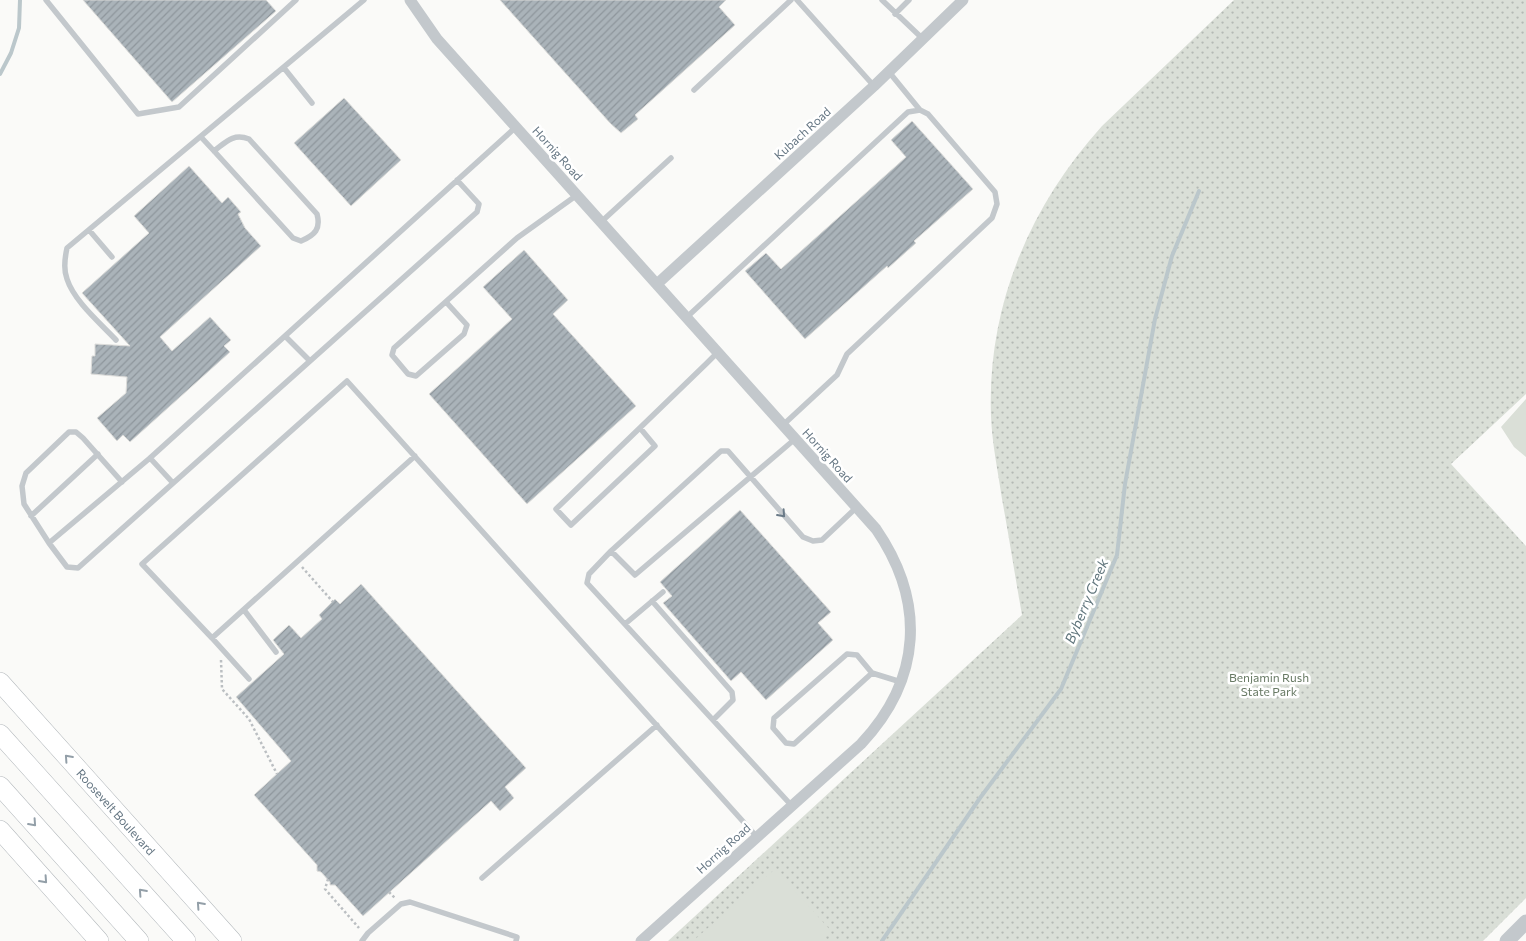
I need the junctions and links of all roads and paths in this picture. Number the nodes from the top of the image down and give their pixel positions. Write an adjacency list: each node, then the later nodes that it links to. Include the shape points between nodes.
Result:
1 (46, 0): 2 (lane, via 138,114 179,107)
2 (296, 0)
3 (364, 0): 12 (lane)
4 (410, 0): 18 (street, Hornig Road, via 437,39)
5 (791, 0): 15 (lane)
6 (797, 0): 14 (lane)
7 (882, 0): 10 (lane)
8 (909, 0): 10 (lane)
9 (963, 0): 11 (street, Kubach Road)
10 (895, 14): 11 (lane)
11 (923, 39): 13 (street, Kubach Road)
12 (284, 68): 16 (lane); 19 (lane)
13 (890, 72): 14 (street, Kubach Road); 17 (lane)
14 (874, 86): 27 (street, Kubach Road)
15 (694, 90)
16 (312, 103)
17 (920, 110): 29 (lane, via 908,112); 34 (lane, via 928,114 995,192 997,204 992,218 847,354 837,375)
18 (516, 127): 22 (lane); 23 (street, Hornig Road)
19 (201, 137): 20 (lane); 25 (lane)
20 (214, 151): 20 (lane, via 294,238 301,241 317,230 317,214 249,139 241,136 231,138)
21 (671, 158): 24 (lane)
22 (457, 180): 30 (lane); 33 (lane, via 479,204 477,212)
23 (577, 195): 24 (street, Hornig Road); 28 (lane, via 517,238)
24 (601, 222): 27 (street, Hornig Road)
25 (89, 230): 26 (lane); 31 (lane, via 67,248 66,278 74,295)
26 (112, 258)
27 (657, 284): 29 (street, Hornig Road)
28 (446, 302): 28 (lane, via 394,348 392,355 408,374 416,376 464,334 467,325)
29 (686, 317): 32 (street, Hornig Road)
30 (285, 336): 33 (lane); 39 (lane)
31 (116, 340)
32 (718, 352): 34 (street, Hornig Road); 35 (lane)
33 (310, 362): 42 (lane)
34 (783, 425): 36 (street, Hornig Road)
35 (640, 428): 35 (lane, via 556,509 570,525 655,446)
36 (795, 439): 40 (lane); 43 (street, Hornig Road)
37 (98, 454): 41 (lane); 44 (lane); 44 (lane, via 76,432 69,432 26,473 22,486 24,504)
38 (414, 456): 47 (lane); 53 (lane, via 347,381 142,564); 61 (lane)
39 (150, 458): 41 (lane); 42 (lane)
40 (750, 477): 43 (lane, one-way to 43, via 803,537 813,541 822,540); 46 (lane, via 635,575); 46 (lane, via 728,451 721,451)
41 (122, 482): 45 (lane)
42 (173, 483): 45 (lane, via 78,568 67,567)
43 (857, 507): 59 (street, Hornig Road, via 886,544 906,591 910,642)
44 (31, 516): 45 (lane)
45 (49, 543)
46 (611, 551): 52 (lane, via 589,574 587,583)
47 (297, 561): 50 (path); 51 (lane)
48 (662, 592): 49 (lane)
49 (652, 601): 52 (lane); 60 (lane, via 732,692 733,700)
50 (333, 602)
51 (244, 610): 53 (lane); 55 (lane)
52 (625, 624): 60 (lane)
53 (212, 638): 54 (lane)
54 (220, 646): 57 (lane); 63 (path, via 222,688 249,719)
55 (276, 652)
56 (872, 673): 56 (lane, via 794,744 786,743 773,728 774,718 847,654 857,655); 59 (lane)
57 (249, 679)
58 (0, 682): 75 (highway, Roosevelt Boulevard, one-way to 58)
59 (901, 682): 65 (street, Hornig Road, via 889,708 870,734)
60 (713, 720): 65 (lane)
61 (657, 725): 67 (lane); 68 (lane)
62 (0, 734): 74 (highway, one-way to 62)
63 (277, 774)
64 (0, 786): 73 (highway, one-way to 73)
65 (792, 806): 67 (street, Hornig Road)
66 (0, 830): 72 (highway, one-way to 72)
67 (757, 837): 78 (street, Hornig Road)
68 (482, 878)
69 (328, 879): 71 (path, via 325,889)
70 (1526, 922): 79 (street)
71 (360, 928)
72 (99, 941)
73 (139, 941)
74 (186, 941)
75 (232, 941)
76 (362, 941): 77 (lane, via 401,904 410,902 517,937)
77 (516, 941)
78 (641, 941)
79 (1507, 941)

